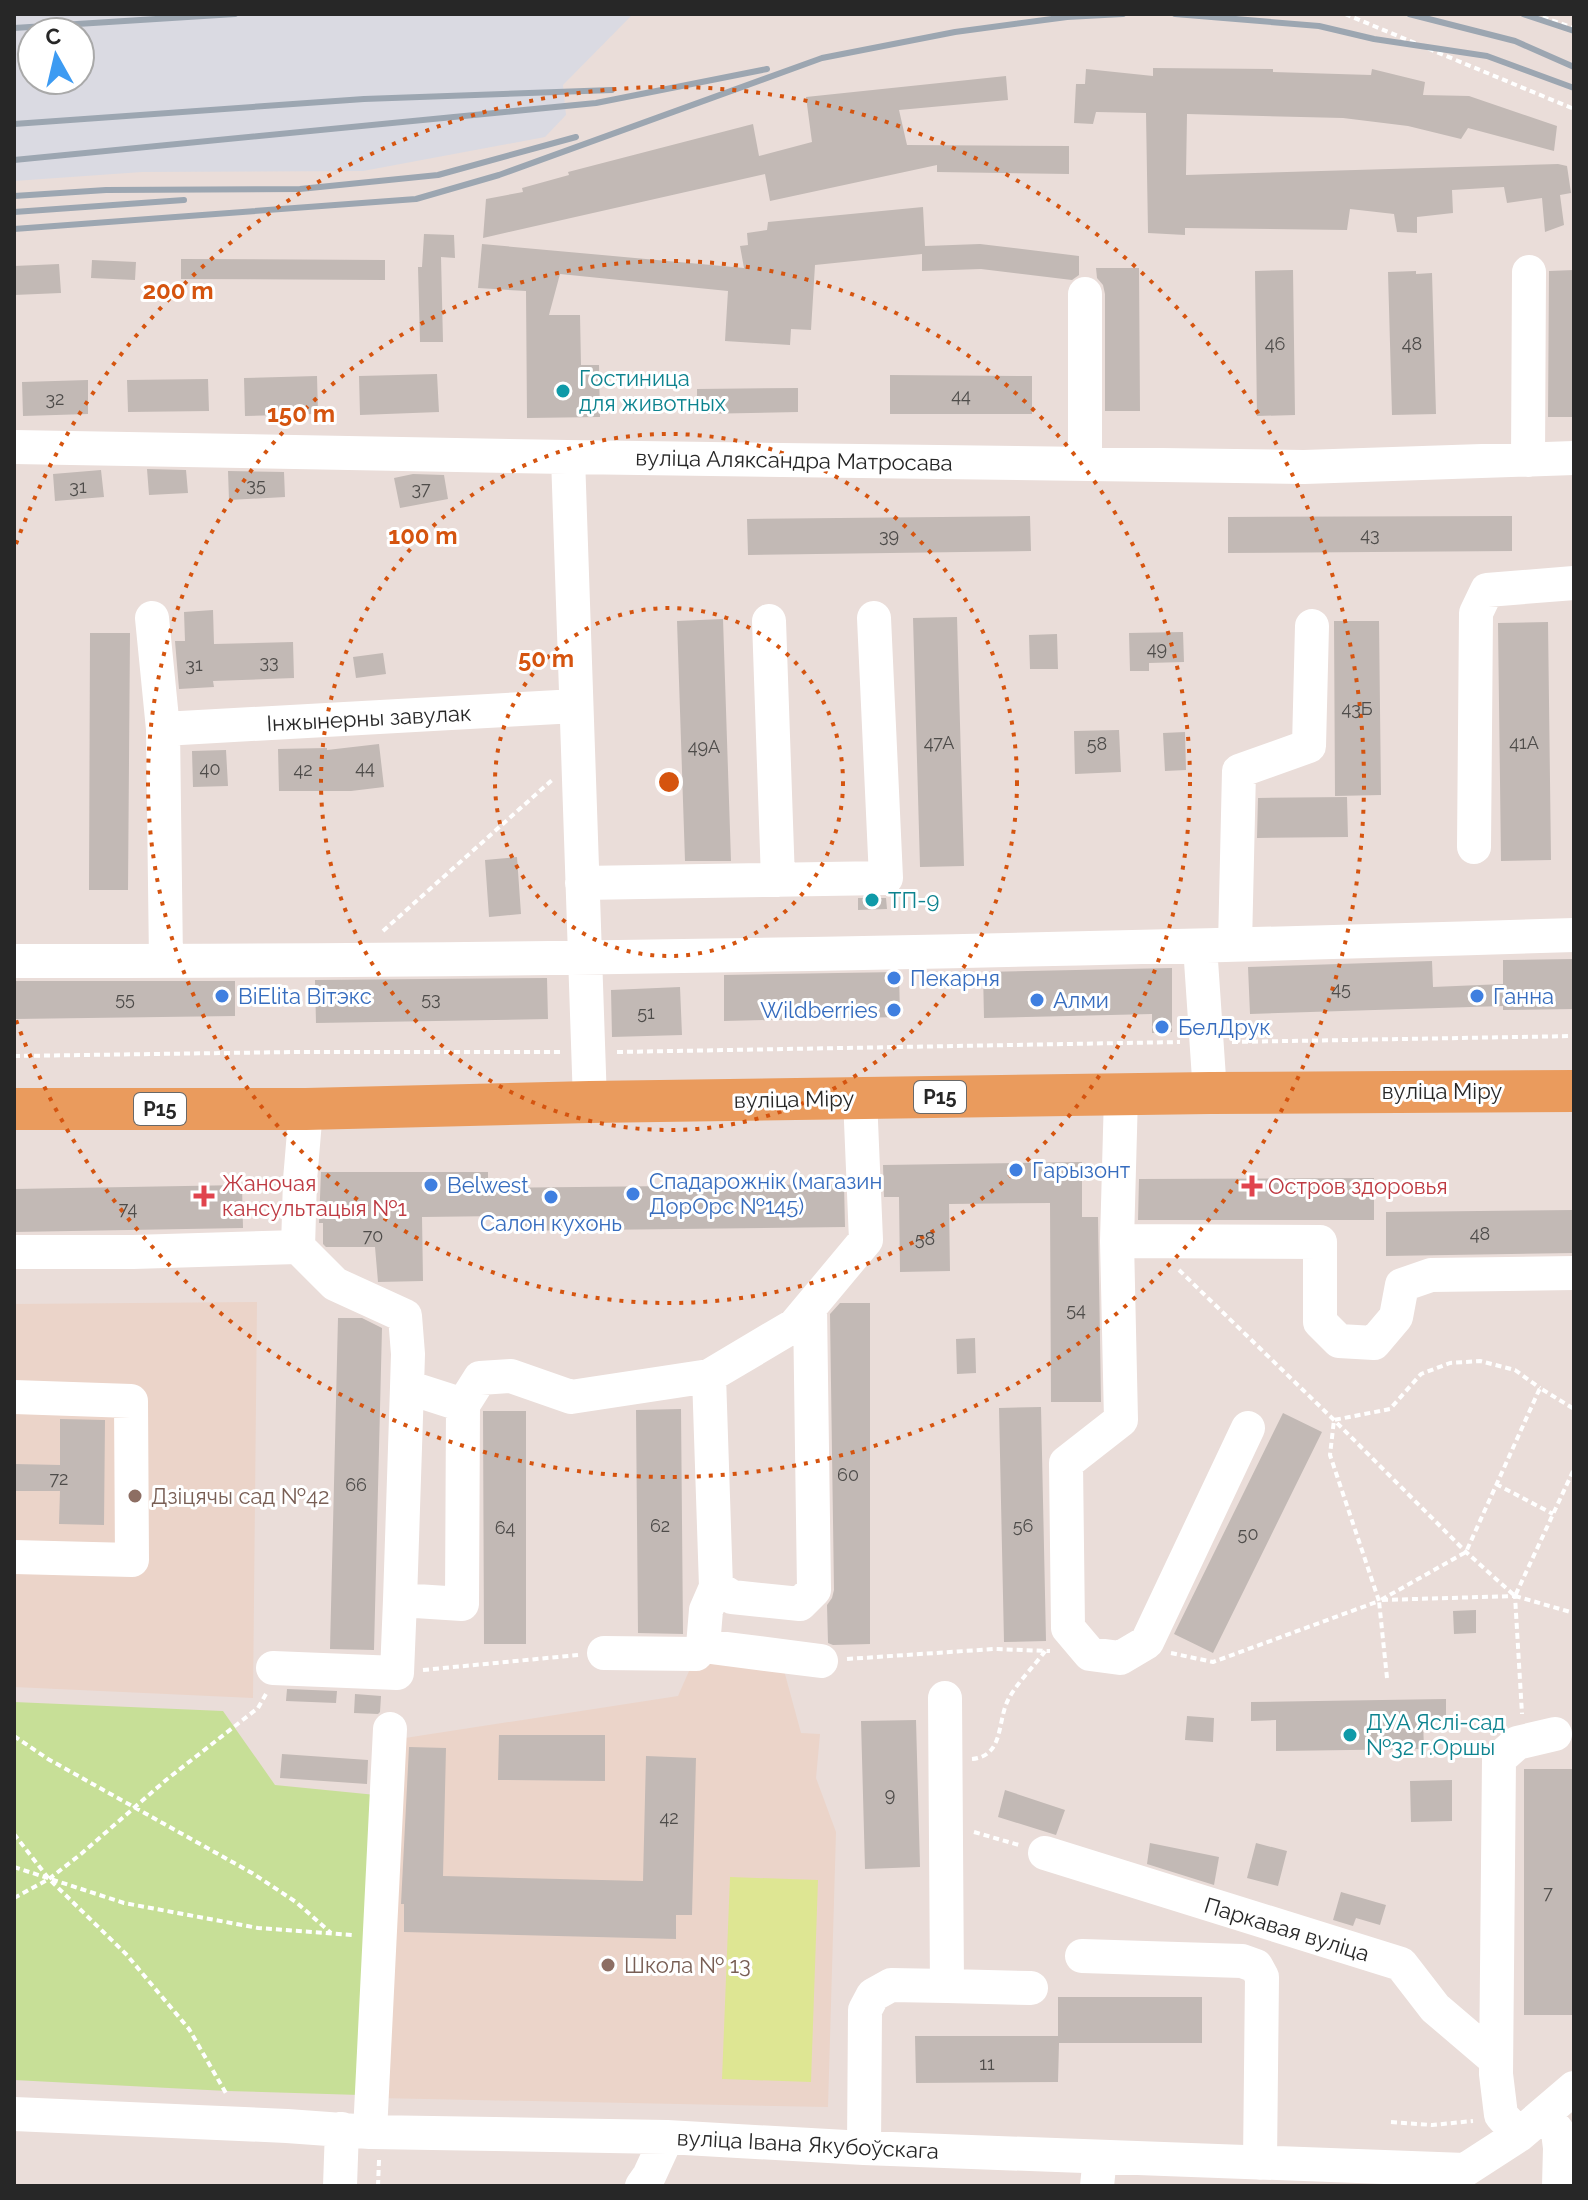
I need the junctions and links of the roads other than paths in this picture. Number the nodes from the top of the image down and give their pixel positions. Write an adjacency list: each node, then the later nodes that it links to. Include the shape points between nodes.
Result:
1 (1529, 272): 6 (street)
2 (1085, 294): 7 (street)
3 (14, 447): 4 (street, вуліца Аляксандра Матросава)
4 (568, 457): 7 (street, вуліца Аляксандра Матросава); 13 (street)
5 (1574, 458): 6 (street, вуліца Аляксандра Матросава)
6 (1528, 460): 7 (street, вуліца Аляксандра Матросава, via 1304,467)
7 (1085, 464)
8 (1574, 583): 15 (street, via 1487,590 1476,613)
9 (152, 618): 14 (street)
10 (874, 618): 16 (street, via 886,878)
11 (769, 621): 16 (street)
12 (1312, 626): 19 (street, via 1309,746 1239,771)
13 (576, 706): 14 (street, Інжынерны завулак); 17 (street)
14 (163, 729): 23 (street)
15 (1474, 847)
16 (778, 880): 17 (street)
17 (582, 883): 21 (street)
18 (1574, 935): 19 (street)
19 (1235, 945): 20 (street)
20 (1200, 946): 21 (street); 25 (street)
21 (585, 958): 23 (street); 28 (street)
22 (14, 961): 23 (street)
23 (166, 961)
24 (1574, 1091): 25 (main road, вуліца Міру / Р15)
25 (1210, 1093): 26 (main road, вуліца Міру / Р15)
26 (1121, 1095): 27 (main road, вуліца Міру / Р15); 31 (street)
27 (860, 1098): 28 (main road, вуліца Міру / Р15); 35 (street, via 866,1240)
28 (590, 1102): 30 (main road, вуліца Міру / Р15)
29 (14, 1109): 30 (main road, вуліца Міру / Р15)
30 (306, 1109): 32 (street)
31 (1133, 1241): 34 (street, via 1320,1242 1320,1322 1339,1341 1374,1343 1396,1317 1402,1285 1431,1275); 40 (street, via 1121,1420 1066,1463 1068,1628 1090,1654 1120,1658 1147,1642)
32 (298, 1247): 33 (street); 37 (street, via 335,1284 405,1316)
33 (14, 1252)
34 (1574, 1273)
35 (810, 1307): 36 (street, via 795,1325); 42 (street, via 814,1590 800,1604 732,1597)
36 (709, 1376): 39 (street, via 571,1397 511,1376 480,1378); 42 (street)
37 (407, 1387): 39 (street); 43 (street)
38 (14, 1397): 41 (street, via 131,1401 132,1560)
39 (463, 1405): 43 (street, via 462,1604)
40 (1248, 1428)
41 (14, 1557)
42 (716, 1587): 44 (street, via 706,1610)
43 (400, 1600): 47 (street, via 397,1673)
44 (703, 1646): 45 (street, via 696,1654); 46 (street)
45 (604, 1653)
46 (821, 1661)
47 (273, 1668)
48 (945, 1698): 53 (street)
49 (390, 1729): 59 (street)
50 (1555, 1734): 55 (street, via 1517,1743 1499,1759)
51 (1045, 1853): 55 (street, Паркавая вуліца, via 1401,1964 1435,2008)
52 (1082, 1956): 62 (street, via 1242,1961 1256,1966 1262,1977)
53 (947, 1986): 54 (street); 61 (street, via 891,1985 873,1995 865,2010)
54 (1031, 1988)
55 (1496, 2060): 58 (street, via 1501,2115)
56 (1574, 2088): 58 (street, вуліца Івана Якубоўскага)
57 (14, 2114): 59 (street, вуліца Івана Якубоўскага)
58 (1531, 2124): 63 (street, via 1558,2132); 65 (street, вуліца Івана Якубоўскага)
59 (364, 2136): 60 (street, вуліца Івана Якубоўскага); 66 (street)
60 (667, 2137): 61 (street, вуліца Івана Якубоўскага); 67 (street)
61 (864, 2148): 64 (street, вуліца Івана Якубоўскага)
62 (1260, 2163): 64 (street, вуліца Івана Якубоўскага); 65 (street, вуліца Івана Якубоўскага)
63 (1564, 2166)
64 (1098, 2172)
65 (1465, 2178)
66 (340, 2186)
67 (642, 2186)

